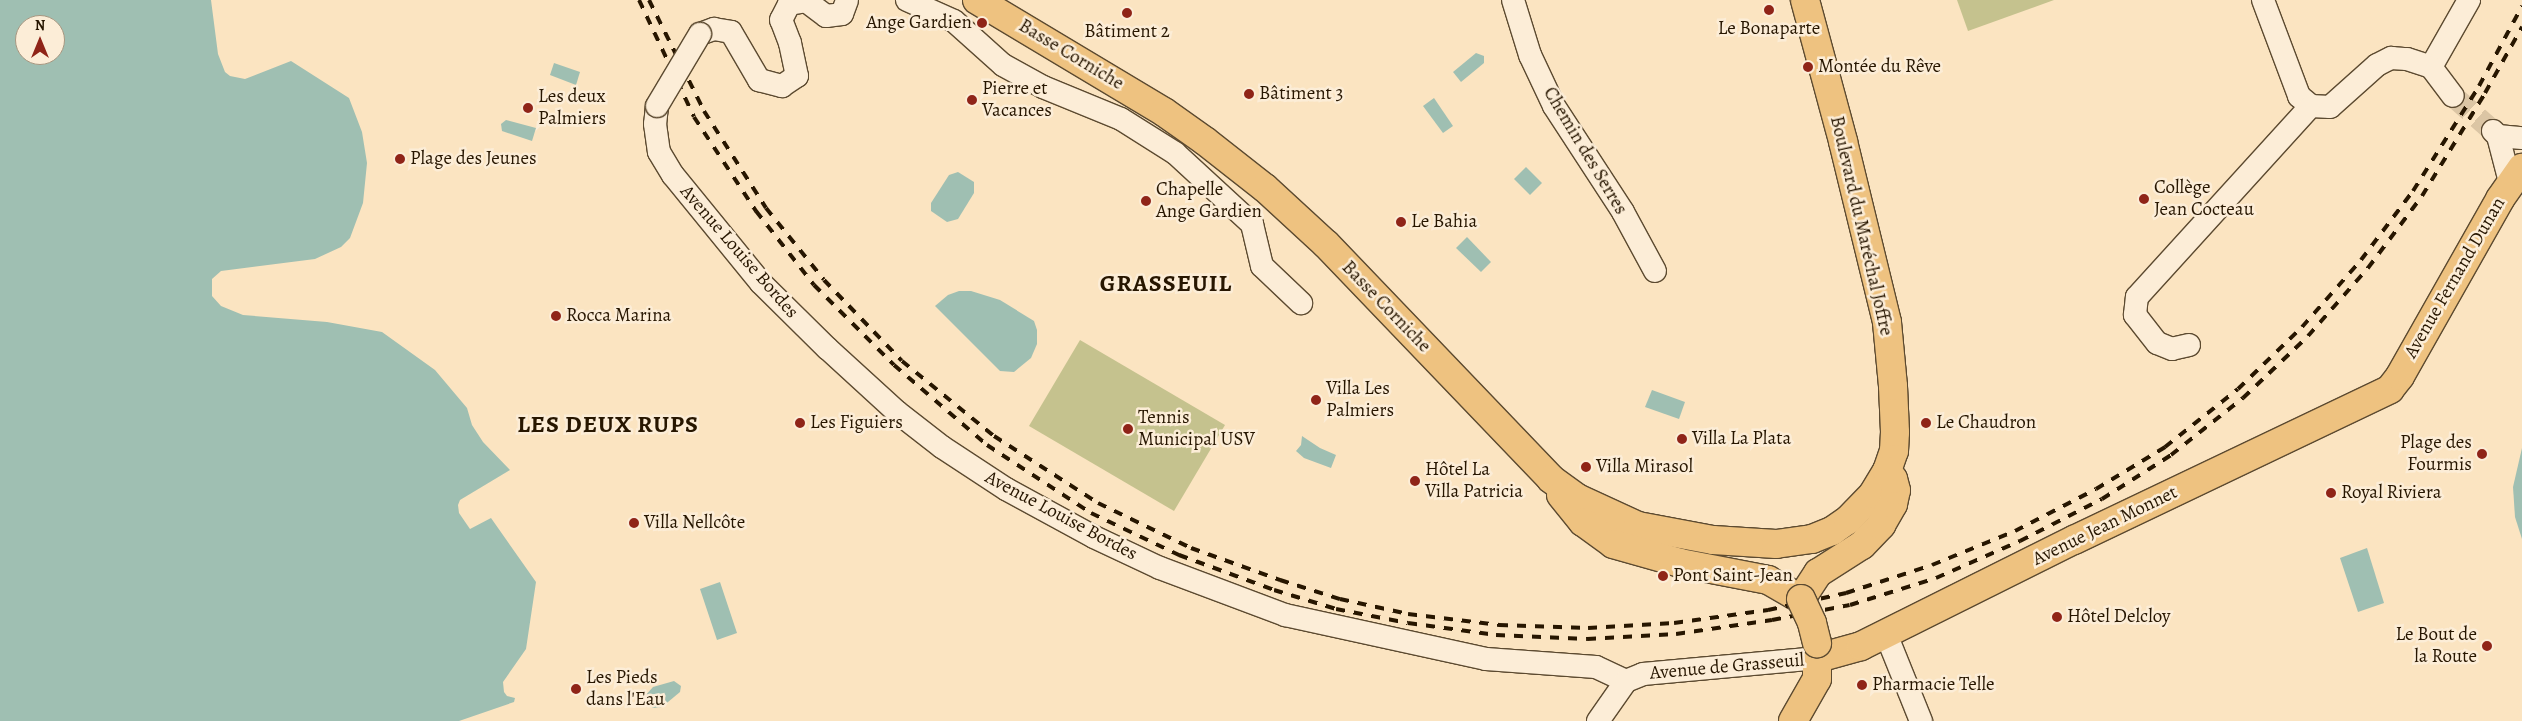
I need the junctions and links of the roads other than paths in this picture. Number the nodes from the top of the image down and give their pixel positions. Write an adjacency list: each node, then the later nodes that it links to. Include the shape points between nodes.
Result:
1 (846, 0): 25 (street, Avenue Louise Bordes, bridge, via 842,14 826,16 806,1 789,4 781,20 797,76 782,86 759,80 731,32 714,29 700,34 657,106 655,124 659,152 673,175 761,283 896,412 942,448 1006,489 1094,537 1160,568 1285,615 1486,659 1596,667)
2 (907, 0): 14 (street, via 954,21 1003,65 1043,87 1121,119 1175,153 1252,224 1262,266)
3 (977, 0): 18 (main road, Basse Corniche, via 1140,96 1206,141 1265,188 1326,244)
4 (1513, 0): 13 (street, Chemin des Serres, via 1530,55 1554,106 1623,212)
5 (1805, 0): 17 (main road, Boulevard du Maréchal Joffre, via 1886,322 1894,386 1895,432 1894,451)
6 (2263, 0): 10 (street, via 2299,96)
7 (2469, 0): 8 (street)
8 (2431, 67): 9 (street); 10 (street, via 2407,59 2391,58 2377,65 2330,107)
9 (2453, 96)
10 (2311, 106): 15 (street, via 2137,297 2135,315 2157,343 2172,349)
11 (2522, 138): 12 (street, via 2495,133)
12 (2516, 175): 16 (main road, Avenue Fernand Dunan)
13 (1655, 271)
14 (1301, 303)
15 (2189, 345)
16 (2390, 389): 23 (main road, Avenue Jean Monnet, via 2092,531)
17 (1887, 472): 20 (main road, Boulevard du Maréchal Joffre, via 1873,494 1848,520); 22 (main road, via 1896,490 1893,504 1881,525 1862,545 1818,573)
18 (1551, 479): 19 (main road, Basse Corniche, via 1577,498); 21 (main road, via 1565,502 1598,535 1613,544)
19 (1638, 526): 20 (main road, Basse Corniche, via 1751,544); 21 (main road, via 1638,541)
20 (1812, 539)
21 (1648, 555): 22 (main road, via 1740,573)
22 (1799, 591): 24 (main road, bridge, via 1812,623)
23 (1886, 634): 24 (main road, Avenue Jean Monnet, via 1861,646); 28 (street)
24 (1817, 651): 25 (street, Avenue de Grasseuil, via 1643,674); 27 (main road, via 1817,679)
25 (1626, 681): 26 (street, Avenue de Grasseuil)
26 (1598, 721)
27 (1793, 721)
28 (1921, 721)

